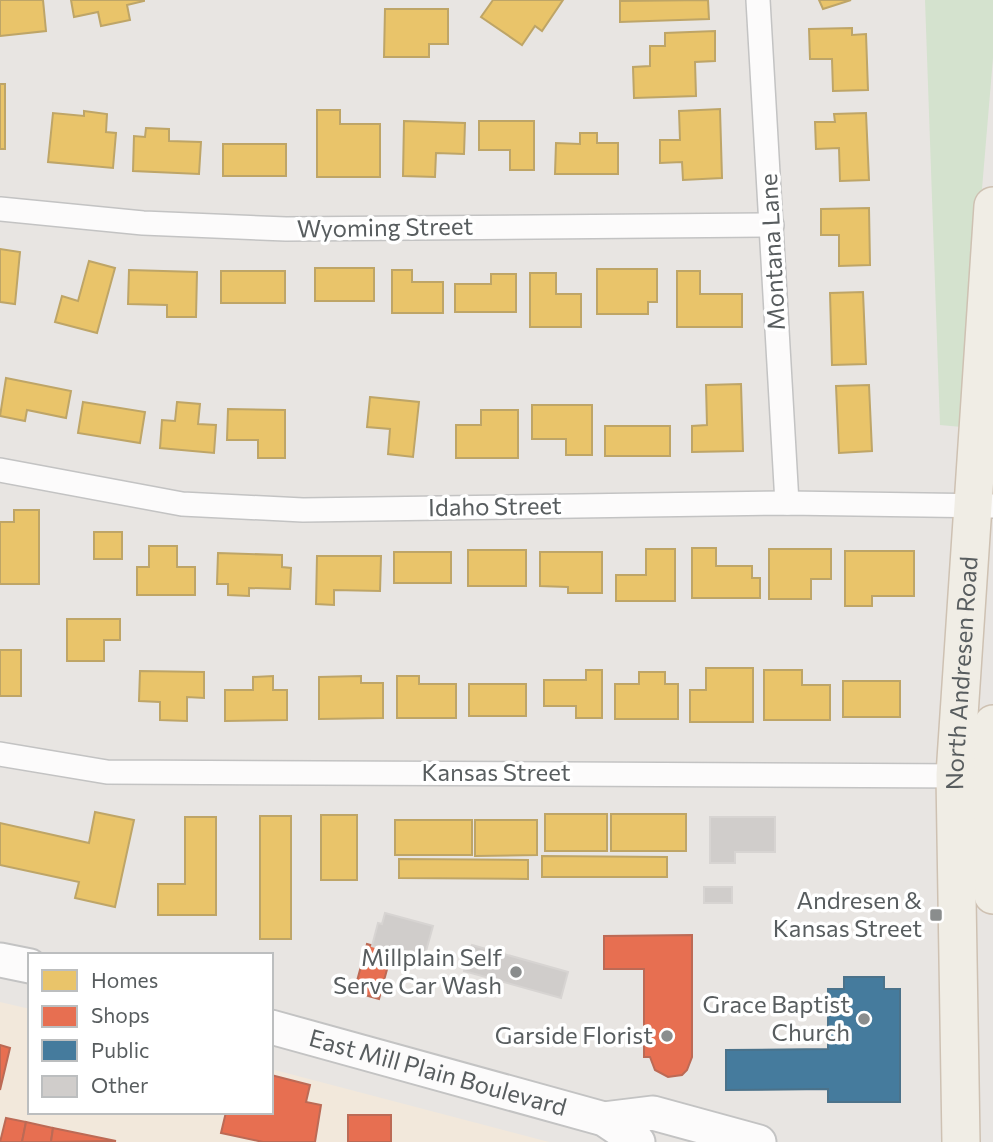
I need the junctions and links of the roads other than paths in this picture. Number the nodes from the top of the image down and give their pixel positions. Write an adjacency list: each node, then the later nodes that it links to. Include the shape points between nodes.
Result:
1 (758, 0): 4 (street, Montana Lane)
2 (993, 206): 7 (main road, North Andresen Road)
3 (0, 209): 4 (street, Wyoming Street, via 143,223 286,229)
4 (772, 225): 6 (street, Montana Lane)
5 (0, 470): 6 (street, Idaho Street, via 181,504 303,510)
6 (786, 503): 7 (street, Idaho Street)
7 (982, 505): 10 (main road, North Andresen Road)
8 (993, 724): 10 (main road, North Andresen Road)
9 (0, 754): 10 (street, Kansas Street, via 107,772)
10 (979, 776): 11 (main road, North Andresen Road); 18 (main road, North Andresen Road)
11 (993, 895)
12 (0, 960): 13 (main road)
13 (28, 966)
14 (273, 1028): 15 (main road, East Mill Plain Boulevard)
15 (604, 1119): 16 (main road, East Mill Plain Boulevard); 17 (main road, East Mill Plain Boulevard, via 653,1113)
16 (638, 1142)
17 (759, 1142)
18 (961, 1142)

